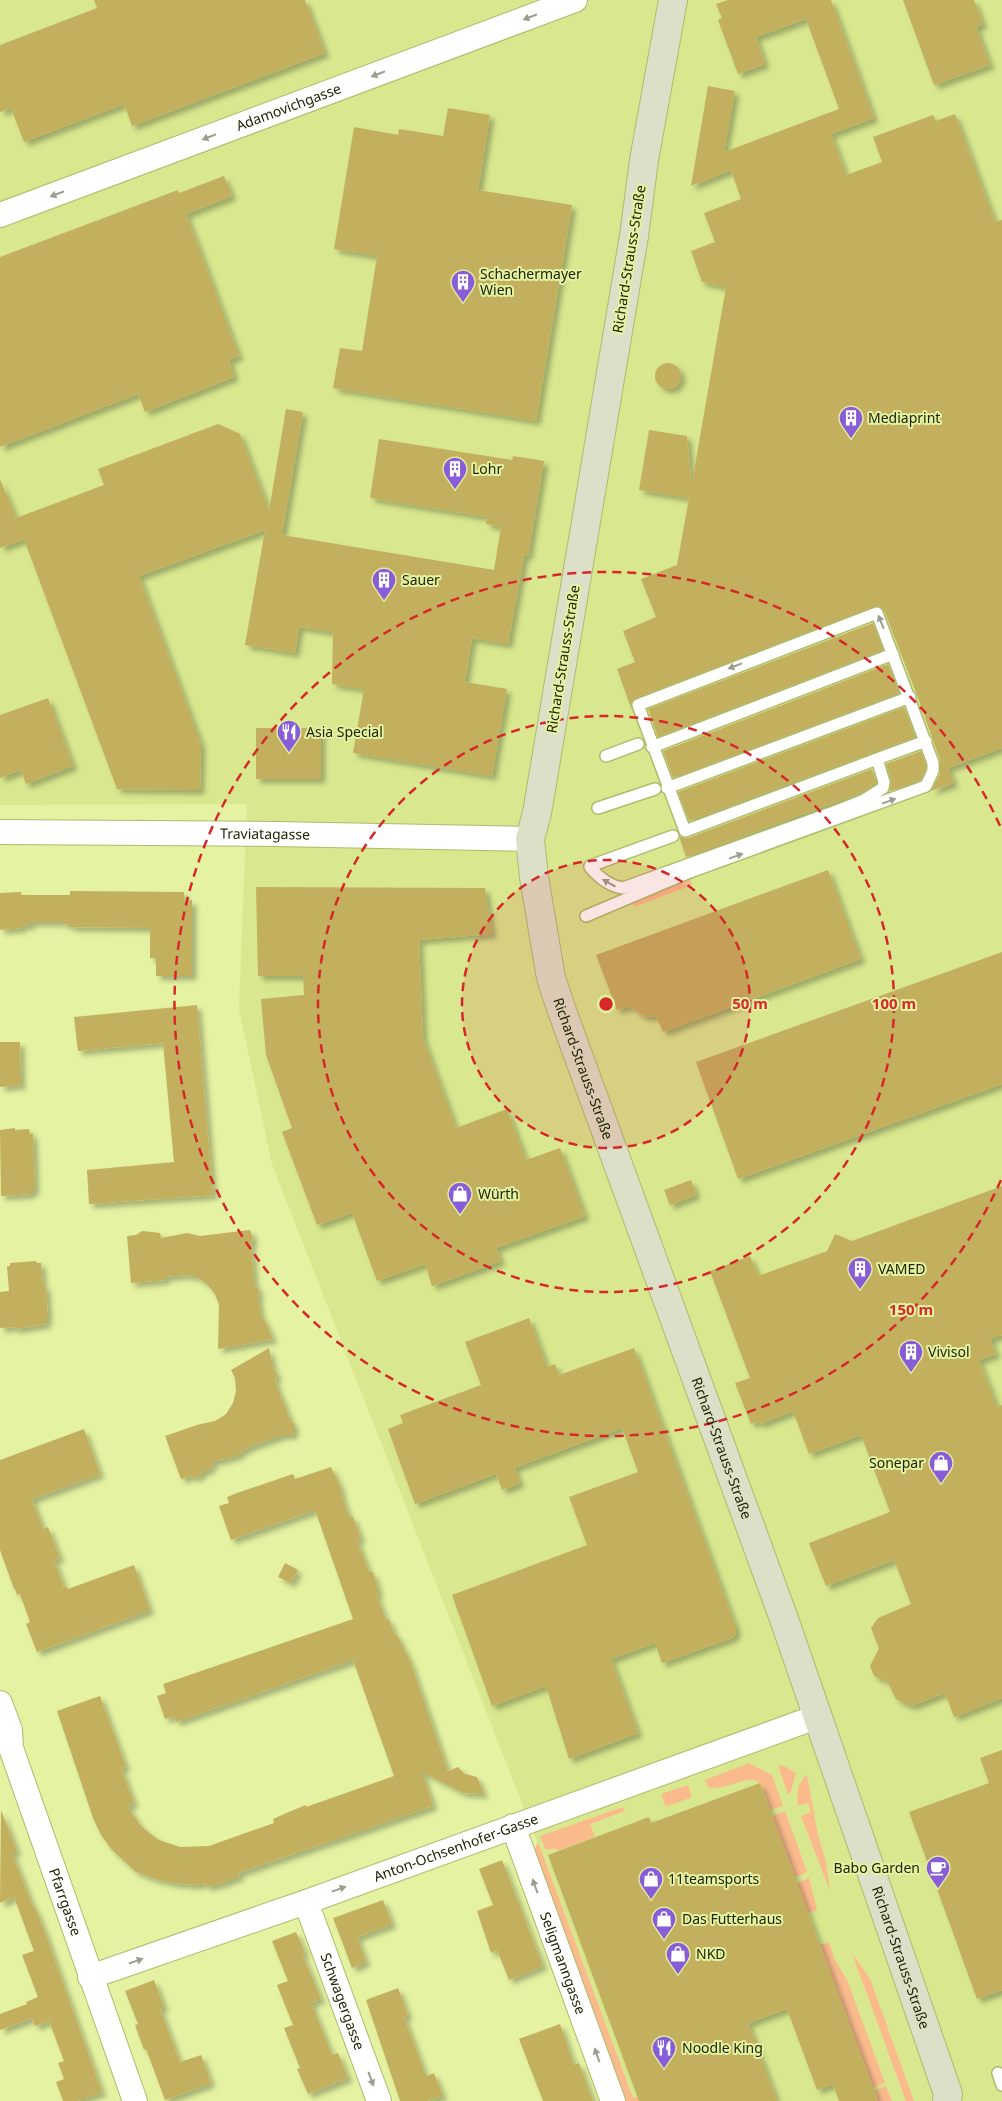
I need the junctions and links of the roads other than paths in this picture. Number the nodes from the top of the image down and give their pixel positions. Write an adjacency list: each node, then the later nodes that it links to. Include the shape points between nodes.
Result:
1 (575, 0): 3 (street, Adamovichgasse, one-way to 3)
2 (673, 0): 15 (main road, Richard-Strauss-Straße, via 537,813)
3 (0, 215)
4 (893, 654): 5 (lane); 8 (lane); 8 (lane, one-way to 8, via 879,616 874,612 638,705)
5 (910, 697): 6 (lane); 11 (lane)
6 (926, 741): 10 (lane); 16 (lane, one-way to 6, via 690,872 919,790 926,786 933,771)
7 (638, 744): 9 (lane)
8 (652, 747): 11 (lane)
9 (606, 756)
10 (877, 759): 11 (lane, via 685,831); 14 (lane, one-way to 14, via 883,788 864,800 831,813 623,888 605,882 590,866)
11 (661, 789): 12 (lane)
12 (598, 808)
13 (0, 832): 15 (street, Traviatagasse)
14 (673, 836)
15 (530, 839): 18 (main road, Richard-Strauss-Straße, via 550,973 559,1003)
16 (586, 916)
17 (0, 1702): 19 (street, Pfarrgasse, via 10,1730)
18 (819, 1716): 20 (street, Anton-Ochsenhofer-Gasse); 25 (main road, Richard-Strauss-Straße)
19 (6, 1749): 22 (street, Pfarrgasse)
20 (513, 1826): 21 (street, Anton-Ochsenhofer-Gasse, one-way to 20); 28 (street, Seligmanngasse, one-way to 20)
21 (306, 1902): 22 (street, Anton-Ochsenhofer-Gasse, one-way to 21); 27 (street, Schwagergasse, one-way to 27)
22 (90, 1977): 26 (street, Pfarrgasse)
23 (998, 2074): 24 (lane)
24 (1002, 2085)
25 (951, 2098)
26 (135, 2101)
27 (379, 2101)
28 (614, 2101)

